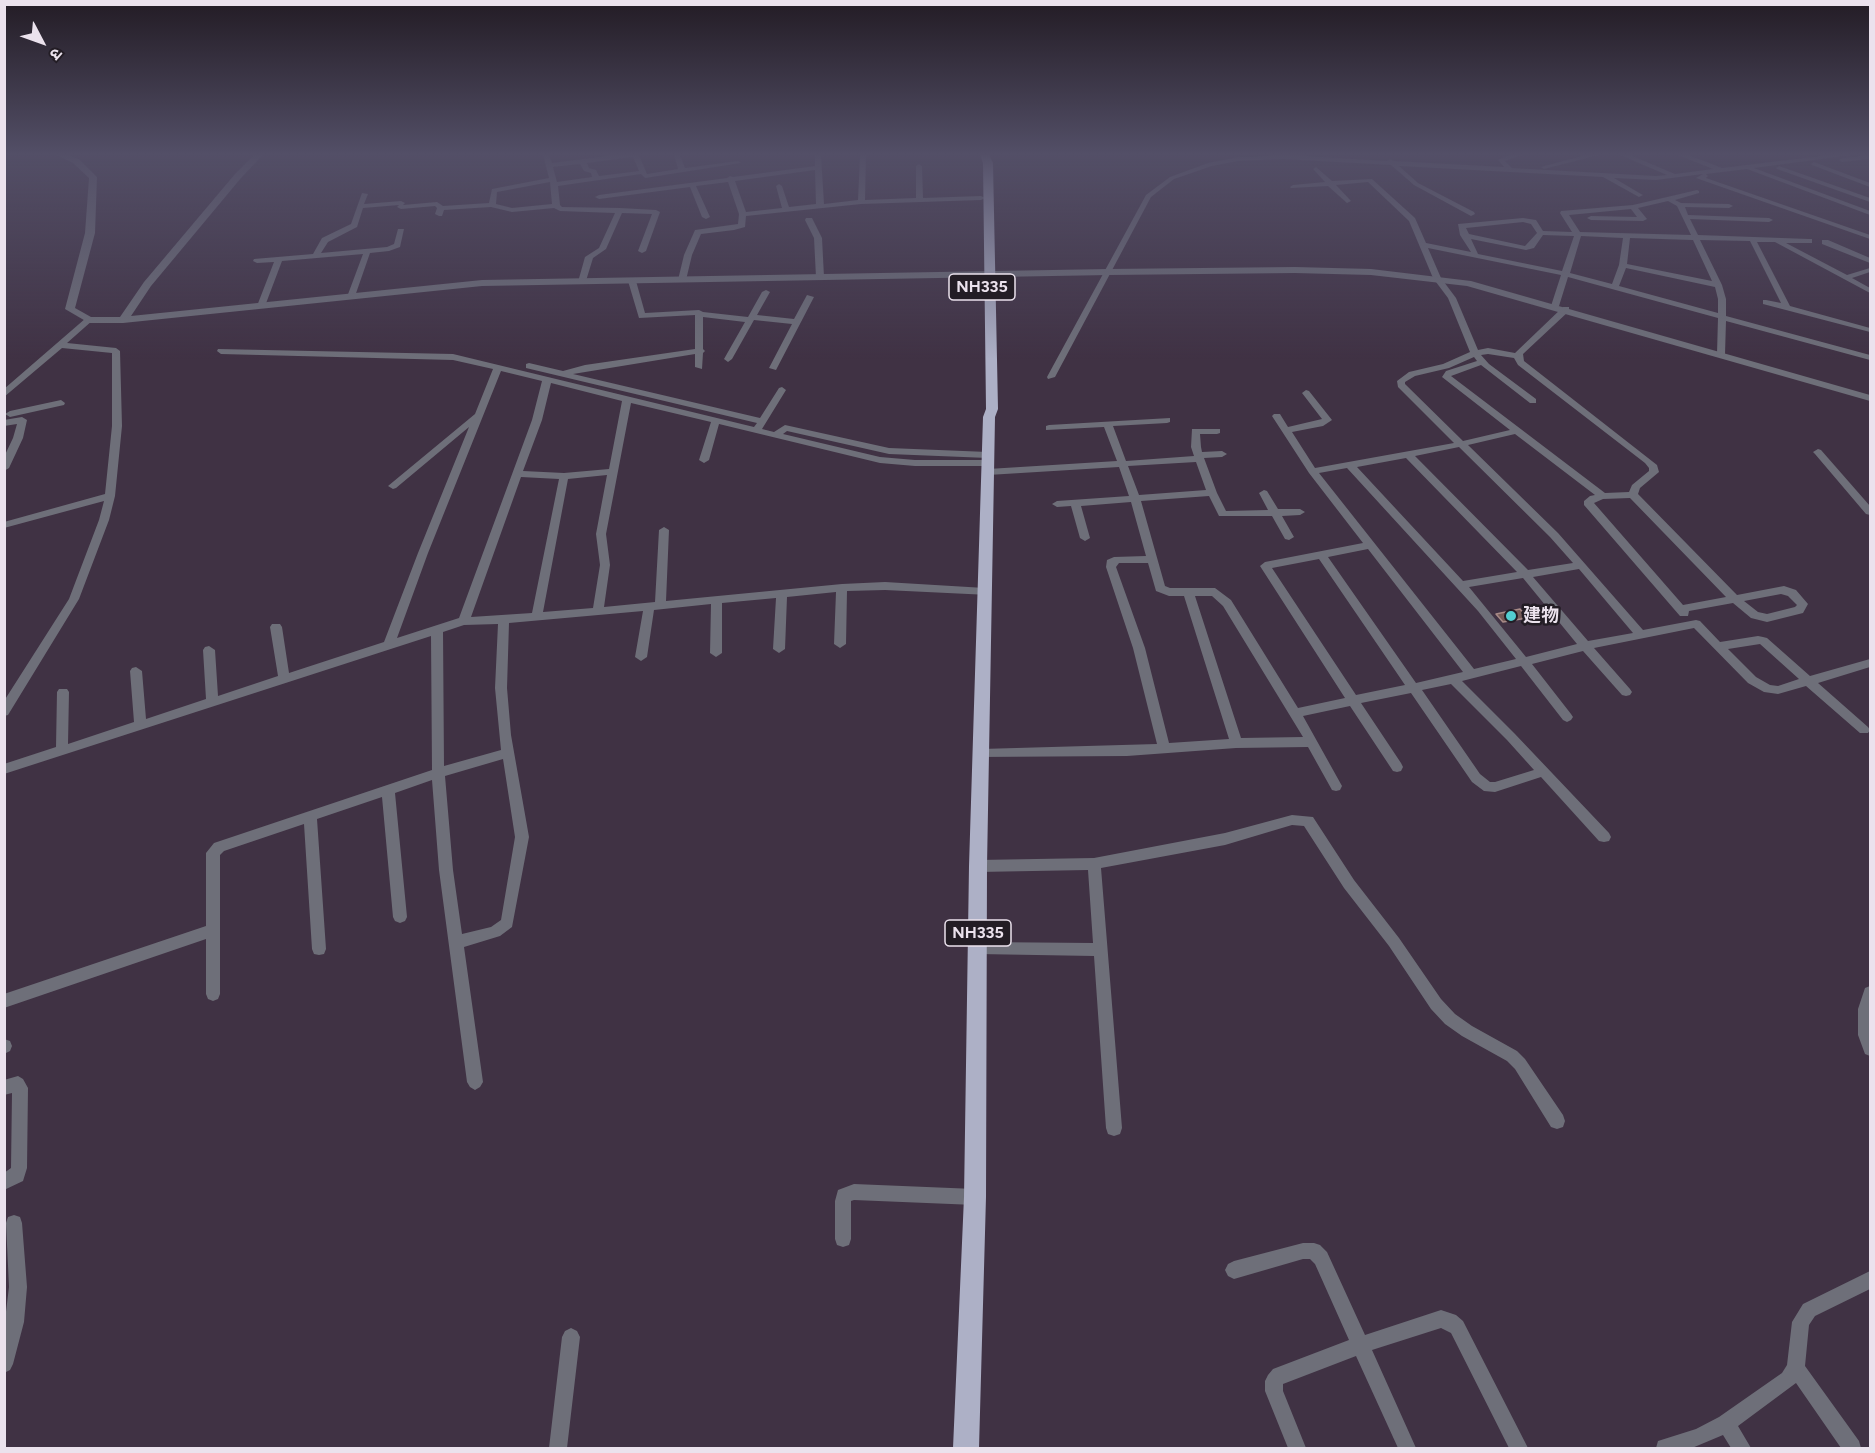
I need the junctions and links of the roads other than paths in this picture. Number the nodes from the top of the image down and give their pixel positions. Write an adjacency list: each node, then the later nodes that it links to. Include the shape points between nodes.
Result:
1 (91, 223): 62 (street, via 69,309)
2 (199, 223): 63 (street, via 147,284)
3 (354, 223): 34 (street, via 352,228 330,236)
4 (614, 223): 48 (street, via 602,249 589,257)
5 (653, 223): 31 (street)
6 (742, 223): 46 (street, via 738,227 698,231)
7 (811, 223): 43 (street, via 818,238)
8 (983, 223): 41 (highway, NH335)
9 (987, 223): 41 (highway, NH335)
10 (1134, 223): 39 (street)
11 (1413, 223): 30 (street)
12 (1489, 223): 21 (street, via 1463,225 1460,228)
13 (1534, 223): 20 (street)
14 (1569, 223): 22 (street)
15 (1689, 223): 25 (street)
16 (1829, 223): 24 (street)
17 (1853, 223): 18 (street)
18 (1870, 229)
19 (401, 231): 32 (street, via 394,247)
20 (1541, 233): 21 (street, via 1526,248); 22 (street)
21 (1464, 235): 33 (street)
22 (1578, 235): 23 (street); 42 (street)
23 (1627, 236): 25 (street); 38 (street)
24 (1870, 237)
25 (1696, 238): 26 (street); 49 (street)
26 (1752, 239): 27 (street); 58 (street)
27 (1776, 240): 28 (street); 45 (street)
28 (1809, 241)
29 (1825, 242): 37 (street)
30 (1421, 244): 33 (street); 44 (street)
31 (642, 251)
32 (367, 252): 34 (street); 53 (street)
33 (1474, 253): 42 (street)
34 (315, 256): 35 (street)
35 (279, 259): 36 (street); 56 (street)
36 (257, 261)
37 (1870, 261)
38 (1623, 265): 49 (street); 50 (street)
39 (1109, 272): 41 (street); 44 (street, via 1295,270); 79 (street)
40 (1869, 272): 45 (street)
41 (986, 273): 43 (street); 107 (highway, NH335, via 983,408 989,417)
42 (1566, 274): 50 (street); 57 (street)
43 (820, 277): 46 (street)
44 (1437, 278): 57 (street); 71 (street, via 1452,298)
45 (1846, 278): 51 (street)
46 (682, 280): 47 (street)
47 (632, 281): 48 (street); 59 (street, via 642,316 690,311)
48 (582, 282): 53 (street, via 482,283)
49 (1718, 285): 60 (street)
50 (1615, 287): 60 (street)
51 (1870, 291)
52 (766, 292): 61 (street)
53 (351, 297): 56 (street)
54 (810, 297): 64 (street)
55 (1766, 302): 58 (street)
56 (261, 306): 63 (street)
57 (1561, 308): 69 (street); 70 (street)
58 (1787, 308): 65 (street)
59 (700, 314): 61 (street); 68 (street)
60 (1721, 316): 69 (street); 72 (street)
61 (751, 319): 64 (street); 73 (street)
62 (89, 320): 63 (street); 66 (street)
63 (123, 320)
64 (796, 322): 77 (street)
65 (1870, 330)
66 (58, 345): 83 (street); 118 (street, via 116,351 117,426)
67 (221, 351): 75 (street, via 453,357)
68 (701, 351): 76 (street); 78 (street)
69 (1721, 354): 84 (street)
70 (1518, 356): 71 (street, via 1488,351); 117 (street, via 1521,363 1654,467 1654,472 1635,487)
71 (1478, 358): 86 (street); 98 (street, via 1446,377); 100 (street, via 1412,374 1401,381)
72 (1870, 358)
73 (728, 359)
74 (529, 366): 78 (street)
75 (498, 367): 80 (street); 89 (street)
76 (699, 367)
77 (774, 368)
78 (564, 374): 95 (street)
79 (1051, 377)
80 (547, 380): 85 (street); 112 (street, via 537,420)
81 (782, 390): 95 (street)
82 (1306, 393): 97 (street, via 1327,420)
83 (4, 394)
84 (1870, 398)
85 (627, 399): 91 (street); 111 (street)
86 (1533, 401)
87 (61, 403): 88 (street)
88 (4, 414)
89 (478, 415): 114 (street); 153 (street)
90 (1277, 416): 97 (street)
91 (716, 420): 95 (street); 105 (street)
92 (1167, 420): 94 (street)
93 (4, 423): 109 (street, via 22,420)
94 (1108, 424): 96 (street); 106 (street)
95 (760, 426): 107 (street, via 776,435 785,428 889,451)
96 (1049, 428)
97 (1286, 430): 110 (street)
98 (1518, 430): 100 (street); 119 (street)
99 (1217, 431): 104 (street, via 1196,431)
100 (1462, 444): 103 (street); 133 (street)
101 (1818, 452): 124 (street)
102 (1222, 454): 104 (street)
103 (1408, 455): 108 (street); 134 (street)
104 (1199, 457): 106 (street); 115 (street)
105 (704, 460)
106 (1120, 463): 107 (street); 120 (street)
107 (988, 464): 137 (highway, NH335)
108 (1350, 465): 110 (street); 135 (street)
109 (4, 468)
110 (1312, 471): 130 (street)
111 (612, 472): 113 (street); 144 (street, via 601,534 604,566)
112 (516, 474): 113 (street); 147 (street)
113 (564, 476): 145 (street)
114 (393, 486)
115 (1212, 493): 120 (street); 125 (street, via 1225,515)
116 (1264, 493): 125 (street)
117 (1633, 495): 119 (street); 141 (street)
118 (110, 496): 126 (street); 172 (street, via 74,599)
119 (1604, 496): 143 (street, via 1588,503)
120 (1135, 498): 121 (street); 132 (street)
121 (1075, 503): 122 (street); 128 (street)
122 (1057, 504)
123 (1300, 512): 125 (street)
124 (1870, 512)
125 (1275, 513): 129 (street)
126 (4, 525)
127 (664, 530): 142 (street)
128 (1085, 537)
129 (1289, 537)
130 (1371, 545): 131 (street); 163 (street)
131 (1321, 554): 167 (street); 171 (street, via 1265,566)
132 (1151, 559): 138 (street, via 1160,588); 179 (street, via 1118,560 1111,567 1139,648)
133 (1581, 565): 134 (street); 151 (street)
134 (1526, 574): 135 (street); 154 (street)
135 (1462, 585): 160 (street)
136 (842, 588): 137 (street, via 885,586); 139 (street); 152 (street)
137 (985, 592): 182 (highway, NH335)
138 (1188, 592): 173 (street, via 1215,592 1227,603); 178 (street)
139 (782, 594): 140 (street); 156 (street)
140 (717, 599): 142 (street); 158 (street)
141 (1735, 599): 141 (street, via 1755,615 1767,618 1799,610 1803,604 1784,590); 143 (street)
142 (654, 606): 144 (street); 159 (street)
143 (1681, 609): 148 (street)
144 (598, 611): 145 (street)
145 (537, 617): 146 (street)
146 (504, 620): 147 (street); 181 (street, via 501,688)
147 (464, 621): 150 (street)
148 (1696, 624): 151 (street); 155 (street)
149 (276, 627): 164 (street)
150 (437, 630): 153 (street); 185 (street)
151 (1641, 635): 154 (street)
152 (840, 644)
153 (389, 645): 164 (street)
154 (1585, 646): 160 (street); 169 (street)
155 (1718, 646): 166 (street, via 1763,641); 166 (street, via 1759,685 1778,690)
156 (778, 649)
157 (209, 650): 170 (street)
158 (716, 653)
159 (641, 657)
160 (1523, 660): 163 (street); 174 (street)
161 (1870, 663): 166 (street)
162 (136, 671): 175 (street)
163 (1471, 674): 165 (street)
164 (284, 678): 170 (street)
165 (1453, 679): 167 (street); 186 (street)
166 (1808, 681): 176 (street)
167 (1413, 688): 171 (street); 186 (street, via 1482,783 1495,787)
168 (63, 692): 180 (street)
169 (1626, 692)
170 (212, 701): 175 (street)
171 (1353, 701): 173 (street); 183 (street)
172 (4, 712)
173 (1294, 713): 177 (street)
174 (1567, 717)
175 (140, 724): 180 (street)
176 (1864, 730)
177 (1310, 742): 178 (street); 187 (street)
178 (1236, 743): 179 (street)
179 (1164, 748): 182 (street)
180 (62, 750): 184 (street)
181 (508, 753): 185 (street); 195 (street, via 522,837 507,923 495,932)
182 (981, 754): 192 (highway, NH335)
183 (1397, 768)
184 (4, 769)
185 (438, 772): 188 (street); 195 (street)
186 (1542, 772): 190 (street)
187 (1336, 786)
188 (388, 789): 189 (street); 193 (street)
189 (310, 816): 194 (street, via 227,843 213,853); 197 (street)
190 (1604, 837)
191 (1094, 864): 192 (street); 198 (street); 205 (street, via 1225,839 1292,820 1308,821 1348,884 1436,1004 1467,1031 1512,1056)
192 (978, 866): 196 (highway, NH335)
193 (400, 917)
194 (213, 930): 200 (street); 201 (street)
195 (457, 942): 203 (street)
196 (978, 948): 198 (street); 208 (highway, NH335)
197 (319, 949)
198 (1099, 950): 206 (street)
199 (1870, 993): 202 (street, via 1865,1009 1865,1035)
200 (213, 994)
201 (4, 1001)
202 (1870, 1049)
203 (475, 1082)
204 (4, 1088): 207 (street, via 18,1084 20,1088 20,1168 17,1175)
205 (1557, 1121)
206 (1114, 1128)
207 (4, 1182)
208 (975, 1197): 210 (street, via 854,1192 844,1196); 219 (highway, NH335)
209 (14, 1223): 215 (street, via 18,1287 15,1322)
210 (843, 1239)
211 (1234, 1270): 214 (street, via 1314,1251 1328,1269)
212 (1870, 1280): 216 (street, via 1809,1310 1801,1322)
213 (571, 1337): 218 (street)
214 (1361, 1345): 220 (street, via 1274,1381); 221 (street); 222 (street, via 1441,1319 1450,1321 1457,1327)
215 (5, 1361)
216 (1796, 1368): 217 (street, via 1788,1380); 225 (street)
217 (1726, 1424): 223 (street); 224 (street)
218 (558, 1449)
219 (966, 1449)
220 (1297, 1449)
221 (1407, 1449)
222 (1519, 1449)
223 (1665, 1449)
224 (1742, 1449)
225 (1852, 1449)

